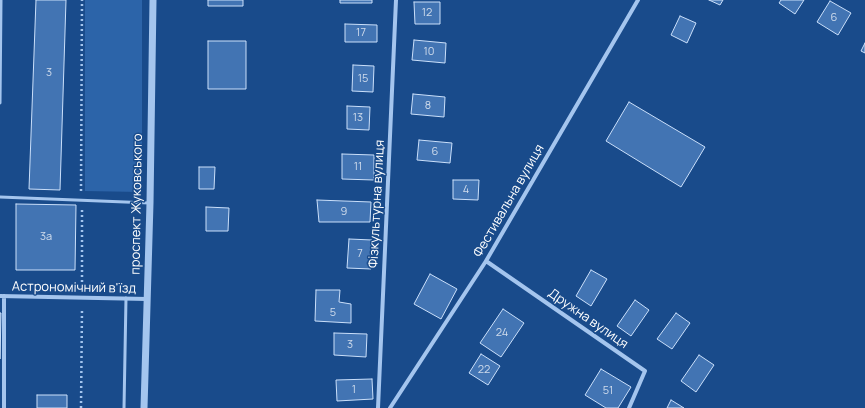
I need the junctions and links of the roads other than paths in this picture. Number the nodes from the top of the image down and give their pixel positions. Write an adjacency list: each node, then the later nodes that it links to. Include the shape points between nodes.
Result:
1 (1, 0): 5 (lane)
2 (153, 0): 7 (street, проспект Жуковського)
3 (396, 0): 15 (street, Фізкультурна вулиця)
4 (638, 0): 8 (street, Фестивальна вулиця)
5 (0, 103)
6 (0, 197): 7 (lane)
7 (150, 203): 11 (street, проспект Жуковського)
8 (486, 261): 16 (street, Фестивальна вулиця); 17 (street, Дружна вулиця, via 645,371)
9 (2, 296): 10 (street, Астрономічний в'їзд); 12 (street)
10 (126, 298): 11 (street, Астрономічний в'їзд); 13 (lane)
11 (147, 299): 14 (street, проспект Жуковського)
12 (4, 408)
13 (124, 408)
14 (144, 408)
15 (378, 408)
16 (390, 408)
17 (629, 408)

